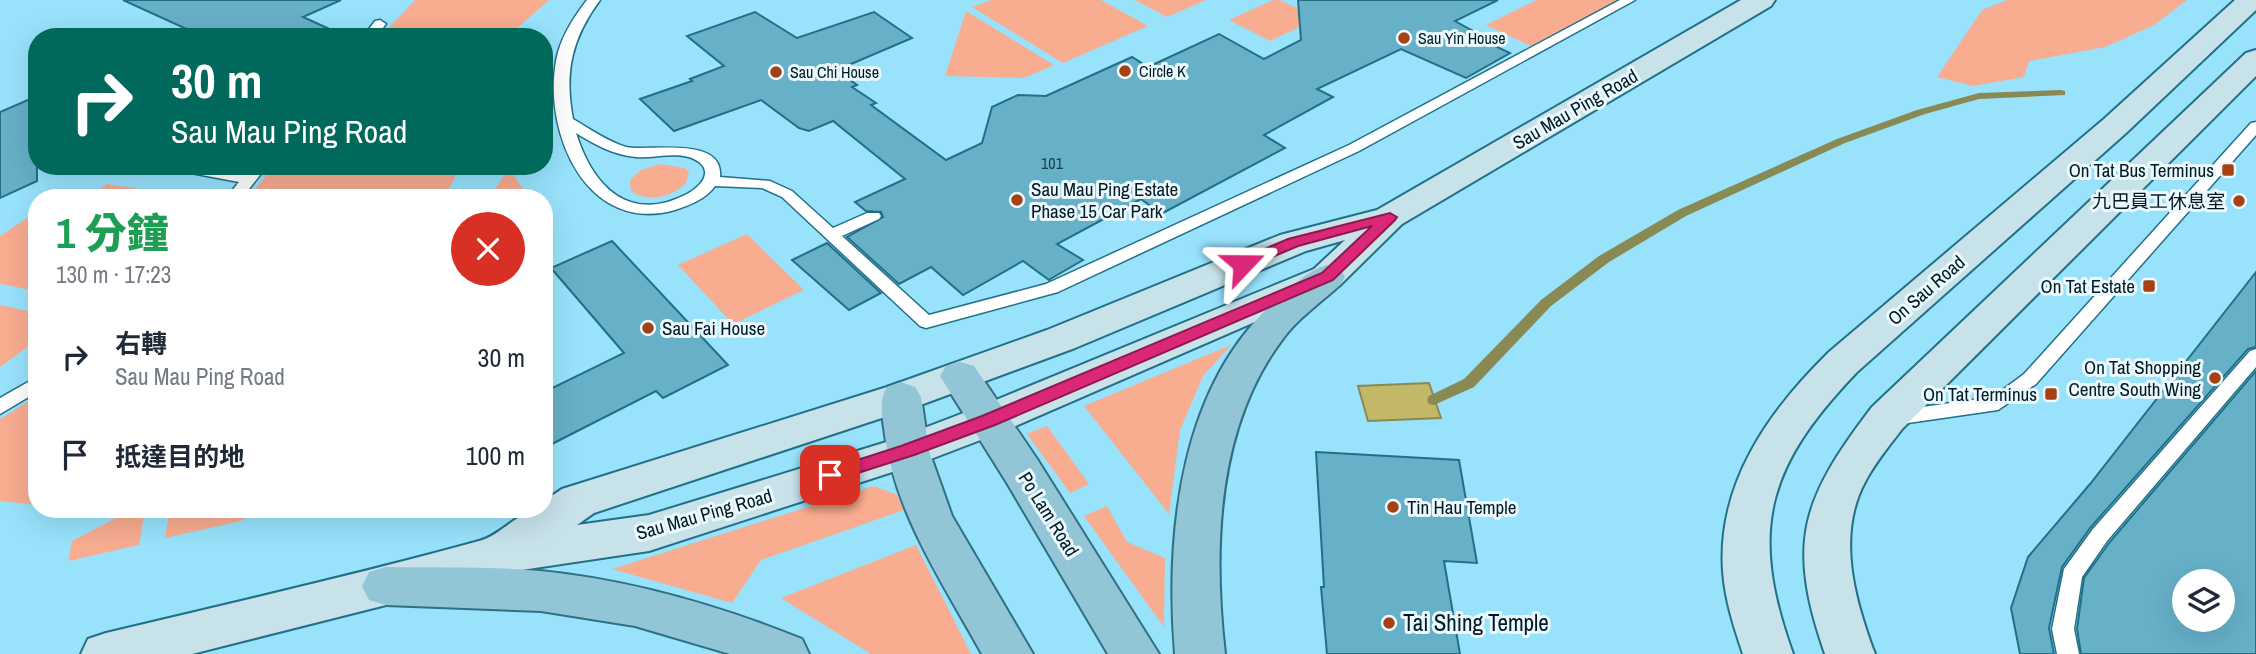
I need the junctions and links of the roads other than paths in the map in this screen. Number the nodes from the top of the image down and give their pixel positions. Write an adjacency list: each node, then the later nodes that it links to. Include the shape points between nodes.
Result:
1 (594, 0): 8 (lane, via 572,33 562,64)
2 (1629, 0): 15 (lane, via 1354,148 1052,288 926,322)
3 (1761, 0): 14 (main road, Sau Mau Ping Road)
4 (2250, 0): 32 (main road, On Sau Road, via 2115,126 1815,387 1795,412 1765,460 1748,522 1751,597)
5 (380, 24): 6 (lane)
6 (377, 28)
7 (2256, 59): 22 (main road)
8 (565, 120): 11 (lane, via 622,150 699,156 708,163); 11 (lane, via 587,175 603,193 626,207 676,206 704,190)
9 (2256, 126): 22 (lane, via 2030,379 1998,403)
10 (253, 175): 12 (lane)
11 (711, 180): 15 (lane, via 765,184 787,194)
12 (241, 189)
13 (873, 216): 15 (lane)
14 (1390, 217): 16 (main road, Sau Mau Ping Road); 18 (main road, Sau Mau Ping Road, via 1293,243)
15 (830, 235)
16 (1327, 277): 23 (main road, Sau Mau Ping Road); 31 (main road, via 1268,331 1239,377 1218,431 1203,484 1196,621)
17 (2256, 355): 34 (lane, via 2100,535 2072,575 2063,629)
18 (960, 376): 20 (main road, Sau Mau Ping Road); 23 (main road, Po Lam Road)
19 (28, 389): 21 (lane)
20 (901, 397): 24 (main road); 25 (main road, Sau Mau Ping Road, via 578,501)
21 (0, 407)
22 (1887, 418): 33 (main road, via 1842,484 1830,514 1826,548 1829,586)
23 (989, 420): 24 (main road, Sau Mau Ping Road); 30 (main road, Po Lam Road)
24 (908, 451): 25 (main road, Sau Mau Ping Road, via 649,533); 29 (main road, via 931,519)
25 (501, 554): 26 (main road, Sau Mau Ping Road)
26 (386, 586): 27 (main road, Sau Mau Ping Road); 28 (main road, via 541,591 646,607 735,633)
27 (106, 654)
28 (784, 654)
29 (1008, 654)
30 (1134, 654)
31 (1200, 654)
32 (1768, 654)
33 (1850, 654)
34 (2068, 654)

